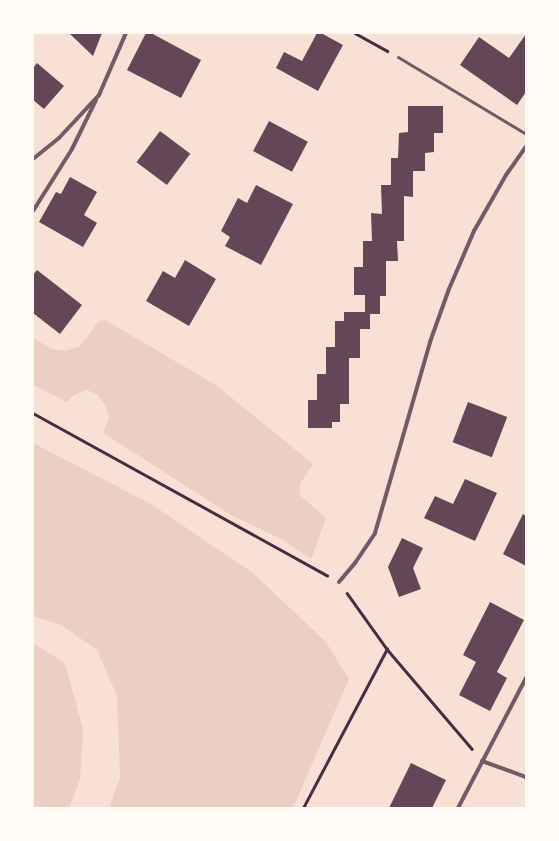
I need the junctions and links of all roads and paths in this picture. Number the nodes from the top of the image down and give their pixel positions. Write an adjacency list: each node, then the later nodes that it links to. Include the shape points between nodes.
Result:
1 (126, 33): 4 (street)
2 (355, 33): 3 (path)
3 (398, 57): 5 (lane)
4 (99, 95): 7 (street, via 59,138); 8 (street, via 72,149)
5 (526, 134)
6 (526, 146): 10 (street, via 506,174 474,231 449,289 430,342 375,533)
7 (33, 159)
8 (33, 211)
9 (33, 413): 10 (path)
10 (339, 582): 11 (path)
11 (387, 649): 13 (path); 15 (path)
12 (526, 678): 13 (street)
13 (482, 761): 14 (street); 16 (street)
14 (526, 778)
15 (303, 808)
16 (458, 808)

